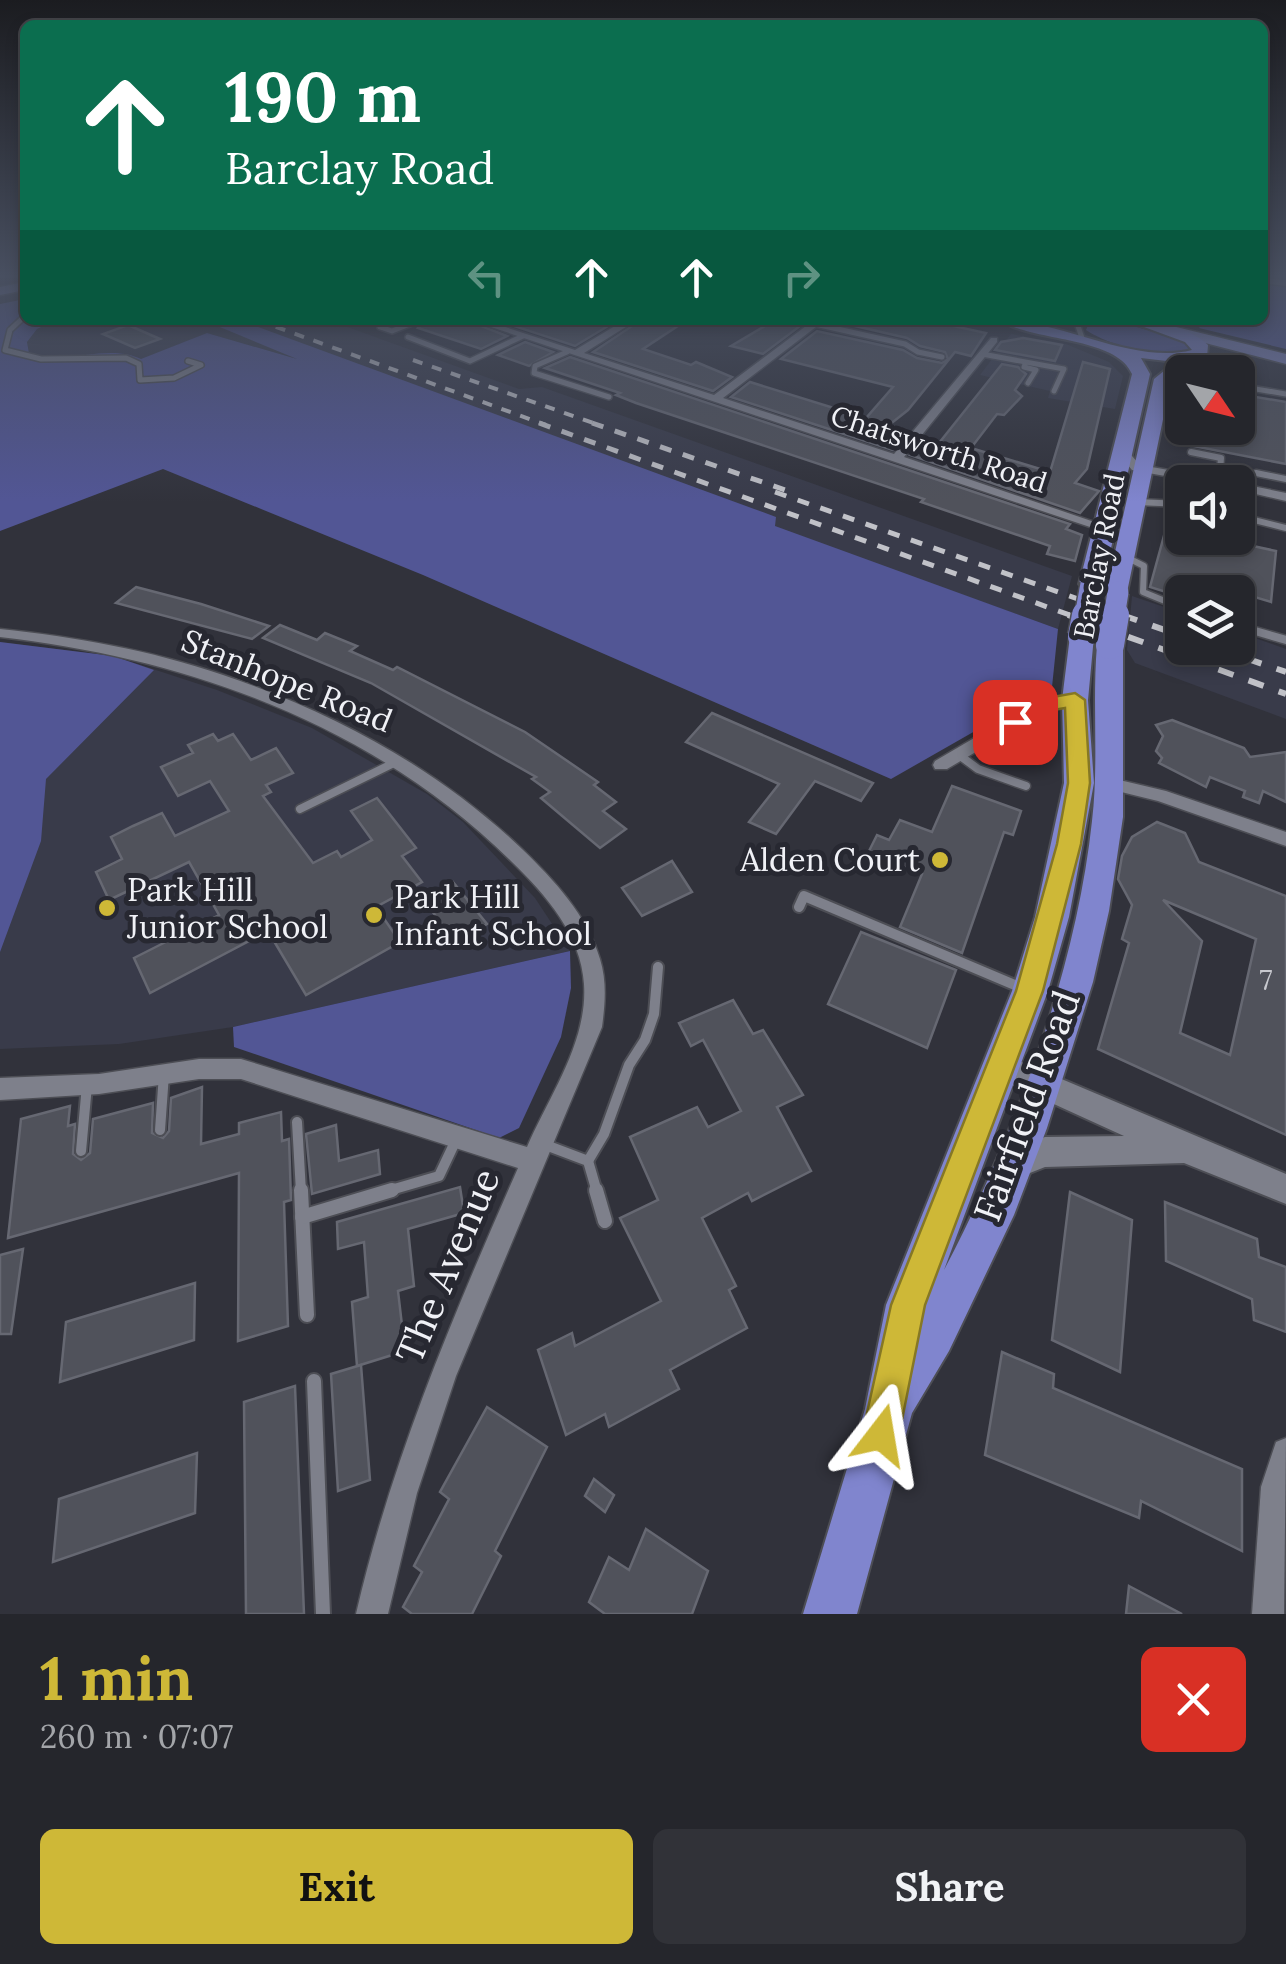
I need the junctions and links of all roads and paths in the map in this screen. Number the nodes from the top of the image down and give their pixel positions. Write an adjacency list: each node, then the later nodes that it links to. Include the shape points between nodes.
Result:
1 (8, 351): 17 (lane, via 61,362 118,354 138,364 140,380 174,378 201,365)
2 (445, 351): 3 (lane, via 470,361)
3 (491, 351)
4 (566, 351): 12 (street, Chatsworth Road)
5 (574, 351): 12 (street)
6 (779, 351): 27 (street)
7 (917, 351): 14 (lane)
8 (984, 351): 13 (street)
9 (1117, 351): 28 (highway, Barclay Road, via 1141,371)
10 (1128, 351): 16 (highway)
11 (1259, 351): 15 (main road)
12 (571, 353): 26 (lane, via 533,370); 27 (street, Chatsworth Road)
13 (982, 354): 18 (lane); 30 (street)
14 (942, 357)
15 (1286, 358)
16 (1165, 359)
17 (188, 361)
18 (1026, 362): 22 (lane, via 1024,367 1036,370); 24 (lane, via 1064,369)
19 (1255, 362): 20 (main road)
20 (1286, 370)
21 (1165, 378): 32 (highway, Barclay Road)
22 (1028, 383)
23 (1255, 389): 25 (lane)
24 (1054, 390)
25 (1286, 394)
26 (609, 398)
27 (716, 399): 30 (street, Chatsworth Road)
28 (1120, 449): 32 (street); 40 (highway, Barclay Road)
29 (1190, 452): 31 (lane, via 1221,458)
30 (897, 458): 40 (street, Chatsworth Road)
31 (1220, 465)
32 (1144, 470): 33 (street); 38 (highway, Barclay Road); 40 (street, via 1131,472)
33 (1165, 473)
34 (1256, 474): 35 (lane)
35 (1286, 479)
36 (1255, 491): 37 (street)
37 (1286, 497)
38 (1137, 502): 39 (lane); 43 (highway, Barclay Road)
39 (1165, 503)
40 (1104, 520): 48 (highway, Barclay Road, bridge)
41 (1255, 520): 42 (lane)
42 (1286, 528)
43 (1131, 558): 44 (lane, via 1144,566 1144,592); 52 (highway, Barclay Road, bridge, via 1118,592)
44 (1165, 601)
45 (1255, 631): 47 (lane)
46 (0, 633): 50 (street, Stanhope Road, via 154,659 306,714)
47 (1286, 640)
48 (1075, 700): 49 (street, via 1043,705); 52 (highway, Barclay Road)
49 (959, 755): 51 (street); 53 (lane)
50 (398, 760): 54 (lane); 57 (street, Stanhope Road, via 514,848 568,914)
51 (942, 765)
52 (1095, 784): 55 (street, via 1160,795); 59 (highway, Fairfield Road); 63 (highway, Fairfield Road, via 1106,840)
53 (1026, 786)
54 (300, 809)
55 (1286, 839)
56 (799, 907): 59 (lane, via 804,896)
57 (589, 952): 70 (street, The Avenue, via 597,984 592,1027)
58 (658, 967): 71 (lane, via 645,1040)
59 (1030, 991): 60 (highway, Fairfield Road)
60 (1000, 1066): 63 (street); 78 (highway, Fairfield Road, via 908,1305)
61 (164, 1074): 62 (street); 66 (lane); 67 (street, via 241,1069)
62 (87, 1085): 64 (street); 68 (lane)
63 (1042, 1086): 69 (street); 72 (highway, Fairfield Road)
64 (0, 1089)
65 (296, 1122): 74 (lane)
66 (160, 1130)
67 (457, 1138): 70 (street); 74 (lane, via 439,1176)
68 (80, 1151)
69 (1190, 1151): 72 (street, via 1057,1151); 73 (street)
70 (536, 1152): 71 (lane); 82 (street, The Avenue, via 410,1461)
71 (588, 1161): 75 (lane)
72 (1012, 1165): 78 (highway, Fairfield Road, via 935,1336)
73 (1286, 1188)
74 (302, 1216): 76 (lane)
75 (604, 1221)
76 (308, 1315)
77 (314, 1381): 81 (lane)
78 (889, 1409): 83 (highway, Fairfield Road)
79 (1286, 1452): 80 (street, via 1276,1487)
80 (1269, 1613)
81 (323, 1614)
82 (372, 1614)
83 (830, 1614)

